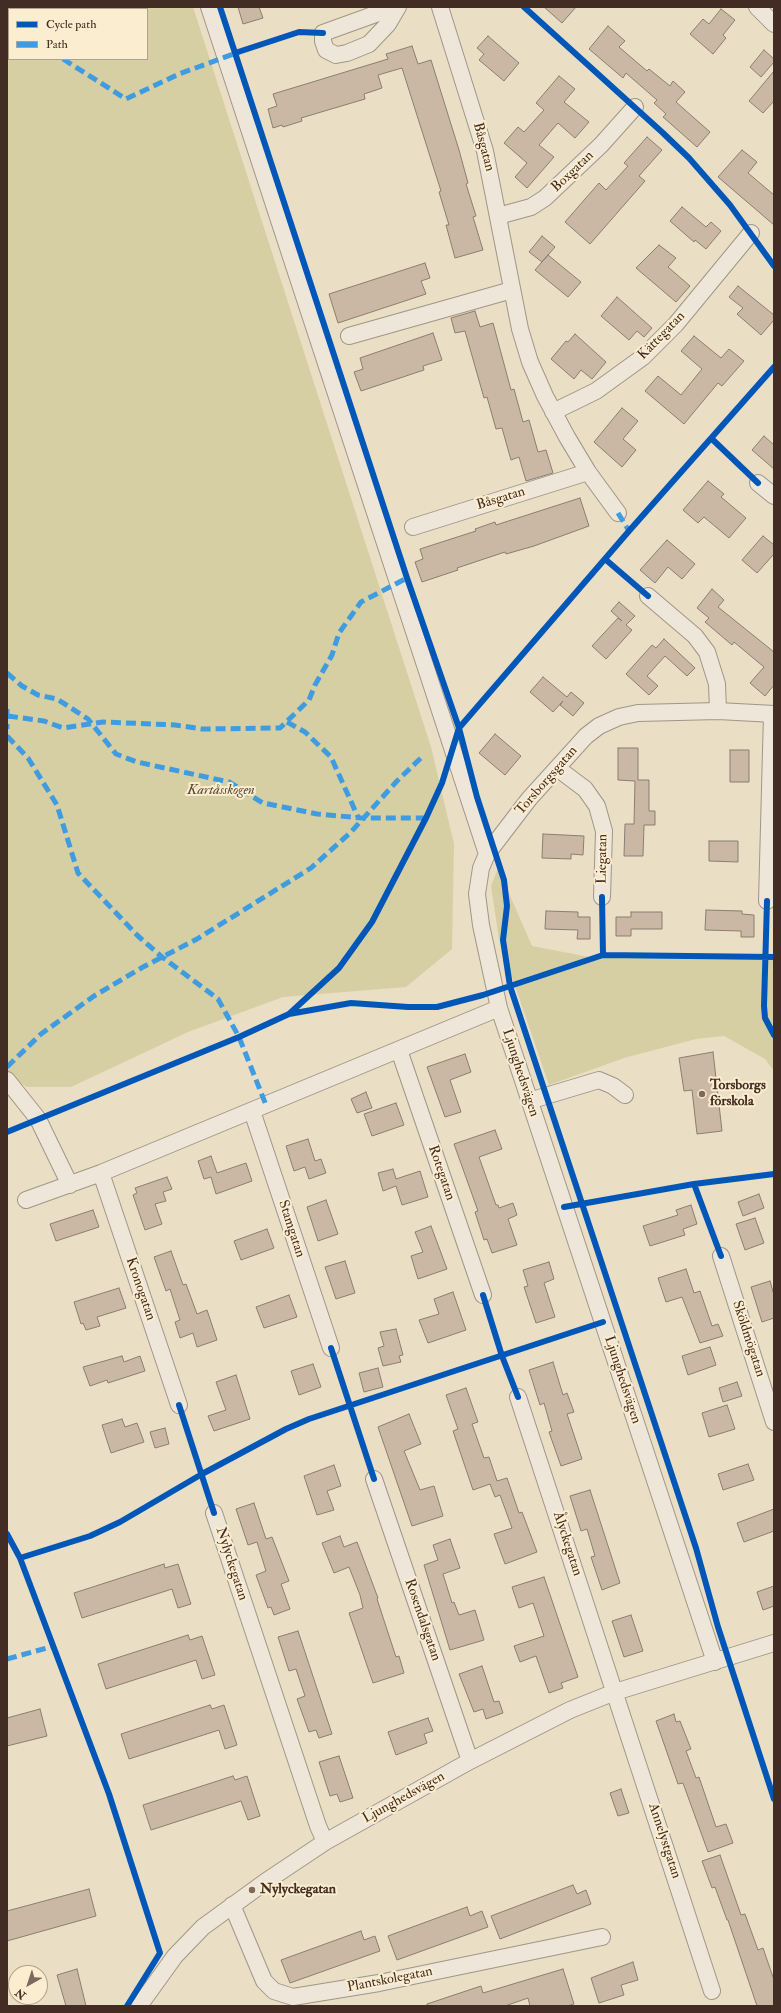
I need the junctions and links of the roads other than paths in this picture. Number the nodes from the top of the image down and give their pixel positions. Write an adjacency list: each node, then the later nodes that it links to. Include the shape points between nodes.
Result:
1 (209, 7): 22 (street)
2 (395, 7): 3 (street, via 323,33 326,50 336,54 347,53 369,44 388,24)
3 (398, 7)
4 (440, 7): 8 (street, Båsgatan, via 485,151)
5 (757, 7): 6 (street)
6 (774, 24)
7 (635, 107): 8 (street, Boxgatan, via 601,145 545,198 531,207)
8 (498, 216): 10 (street, Båsgatan)
9 (751, 233): 12 (street, Kättegatan, via 676,324 643,357 596,391)
10 (512, 290): 11 (street); 12 (street, Båsgatan, via 530,362)
11 (350, 336)
12 (553, 412): 13 (street, Båsgatan)
13 (588, 472): 16 (street, Båsgatan); 17 (street, Båsgatan)
14 (758, 483): 15 (street)
15 (774, 496)
16 (618, 513)
17 (413, 527)
18 (648, 596): 19 (street, via 694,636 707,652 717,684)
19 (718, 711): 20 (street, Torsborgsgatan); 21 (street, Torsborgsgatan, via 652,712 619,717 599,726 586,736)
20 (773, 714): 24 (street)
21 (556, 768): 22 (street, Torsborgsgatan); 23 (street, Liegatan, via 585,789 597,806 604,830)
22 (487, 854): 25 (street, Torsborgsgatan, via 481,868 477,894)
23 (602, 897)
24 (766, 901)
25 (499, 1008): 26 (street); 29 (street, Ljunghedsvägen)
26 (399, 1050): 30 (street); 35 (street, Rotegatan)
27 (7, 1080): 32 (street, via 38,1119)
28 (625, 1094): 29 (street, via 600,1080)
29 (529, 1101): 43 (street, Ljunghedsvägen)
30 (252, 1111): 31 (street); 36 (street, Stamgatan)
31 (101, 1173): 32 (street); 38 (street, Kronogatan)
32 (70, 1185): 33 (street)
33 (26, 1200)
34 (722, 1256): 39 (street, Sköldmögatan)
35 (484, 1295)
36 (331, 1348)
37 (518, 1397): 44 (street, Ålyckegatan)
38 (179, 1405)
39 (774, 1422)
40 (374, 1479): 45 (street, Rosendalsgatan)
41 (214, 1513): 46 (street, Nylyckegatan)
42 (774, 1643): 43 (street, Ljunghedsvägen)
43 (715, 1662): 44 (street, Ljunghedsvägen)
44 (616, 1692): 45 (street, Ljunghedsvägen, via 547,1720); 49 (street, Annelystgatan)
45 (470, 1761): 46 (street, Ljunghedsvägen)
46 (325, 1842): 47 (street, Ljunghedsvägen)
47 (232, 1905): 48 (street, Plantskolegatan, via 264,1981 274,1991 286,1997 371,1984); 50 (street, Ljunghedsvägen, via 189,1940)
48 (602, 1937)
49 (712, 1991)
50 (139, 2006)

